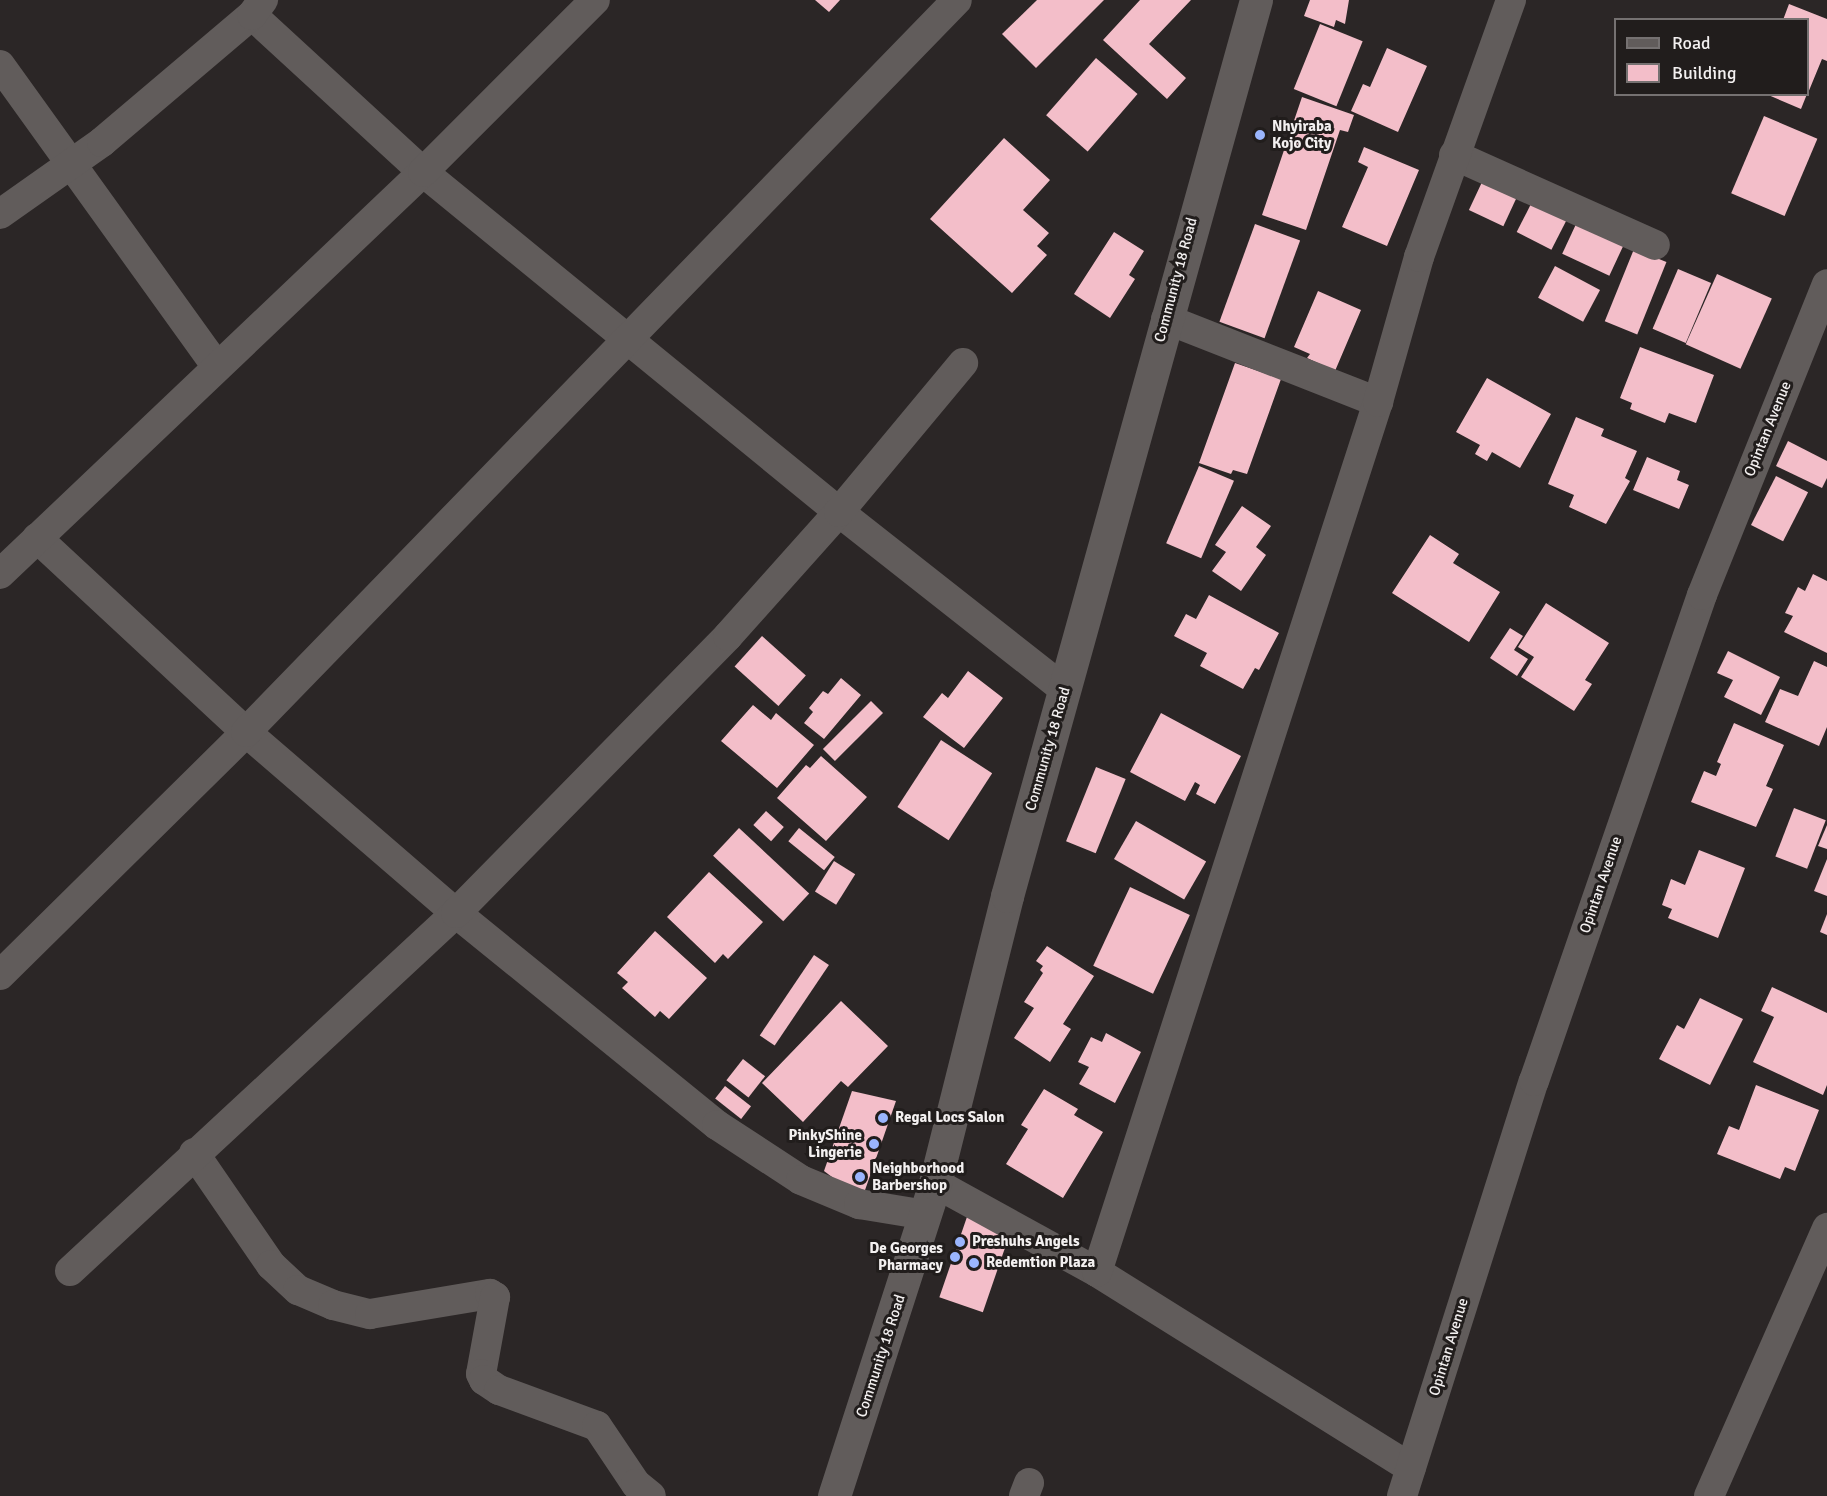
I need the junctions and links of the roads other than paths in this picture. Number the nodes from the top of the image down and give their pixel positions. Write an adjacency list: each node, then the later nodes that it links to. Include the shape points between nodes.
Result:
1 (596, 0): 9 (street)
2 (957, 0): 14 (street)
3 (1256, 0): 13 (main road, Community 18 Road)
4 (1510, 0): 7 (street)
5 (257, 7): 8 (street); 9 (street)
6 (0, 64): 8 (street)
7 (1454, 154): 11 (street); 17 (street, via 1419,257)
8 (73, 164): 10 (street); 16 (street)
9 (423, 172): 14 (street); 16 (street)
10 (0, 214)
11 (1655, 245)
12 (1827, 284): 31 (street, Opintan Avenue, via 1710,575 1534,1081)
13 (1166, 319): 17 (street); 21 (main road, Community 18 Road)
14 (627, 341): 18 (street); 22 (street)
15 (963, 363): 18 (street)
16 (217, 368): 19 (street)
17 (1378, 402): 30 (street)
18 (839, 512): 21 (street); 23 (street, via 728,636)
19 (37, 538): 20 (street); 22 (street)
20 (0, 574)
21 (1065, 690): 26 (main road, Community 18 Road, via 1007,896)
22 (246, 732): 23 (street); 24 (street)
23 (456, 913): 25 (street); 27 (street, via 717,1125 801,1180 859,1204)
24 (0, 975)
25 (194, 1153): 29 (street); 32 (street, via 272,1266 298,1290 333,1305 370,1314 490,1294 495,1297 483,1380 499,1390 597,1426 636,1484)
26 (935, 1183): 27 (main road, Community 18 Road); 30 (street)
27 (926, 1215): 33 (main road, Community 18 Road)
28 (1827, 1228): 34 (street)
29 (70, 1272)
30 (1097, 1272): 31 (street)
31 (1406, 1482)
32 (651, 1496)
33 (834, 1496)
34 (1709, 1496)

